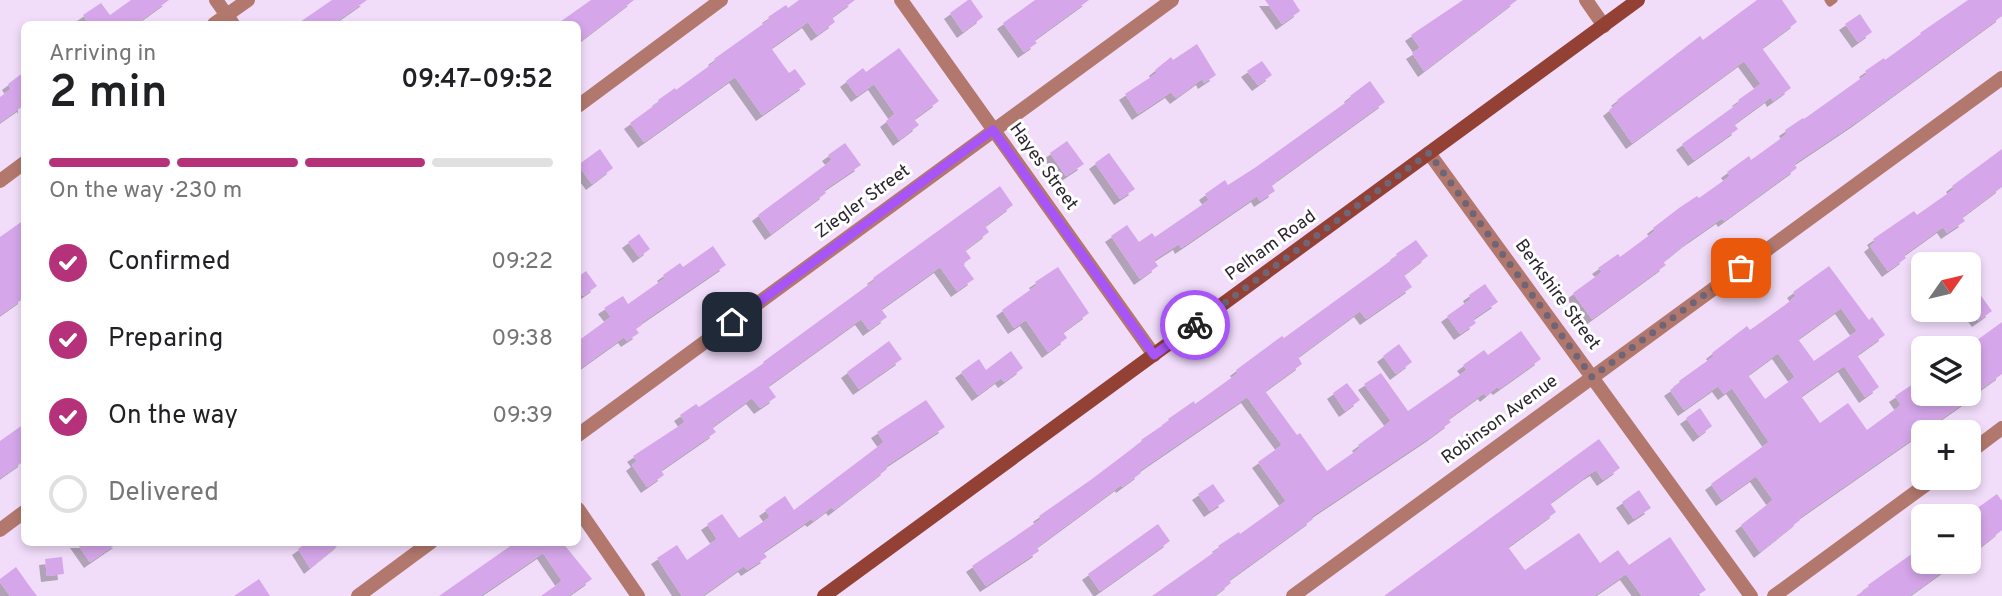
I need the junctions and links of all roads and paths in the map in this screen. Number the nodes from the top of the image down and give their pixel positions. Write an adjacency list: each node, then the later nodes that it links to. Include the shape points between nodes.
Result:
1 (216, 0): 10 (street)
2 (248, 0): 10 (street)
3 (721, 0): 13 (street)
4 (901, 0): 14 (street, Hayes Street)
5 (1172, 0): 14 (street, Ziegler Street)
6 (1586, 0): 11 (street)
7 (1638, 0): 11 (main road, Pelham Road)
8 (1828, 0): 9 (lane)
9 (1834, 0)
10 (230, 20)
11 (1604, 26): 15 (main road, Pelham Road)
12 (2002, 78): 19 (street, Robinson Avenue)
13 (581, 104)
14 (993, 130): 18 (street, Hayes Street); 21 (street, Ziegler Street)
15 (1429, 153): 18 (main road, Pelham Road); 19 (street, Berkshire Street)
16 (21, 165): 17 (street)
17 (0, 181)
18 (1154, 355): 28 (main road, Pelham Road)
19 (1592, 377): 31 (street, Robinson Avenue); 32 (street, Berkshire Street)
20 (2002, 429): 22 (street)
21 (581, 433)
22 (1981, 444)
23 (1919, 490): 33 (street)
24 (581, 513): 30 (street)
25 (21, 514): 26 (street)
26 (0, 530)
27 (426, 546): 29 (street)
28 (828, 595)
29 (358, 596)
30 (638, 596)
31 (1293, 596)
32 (1751, 596)
33 (1774, 596)

